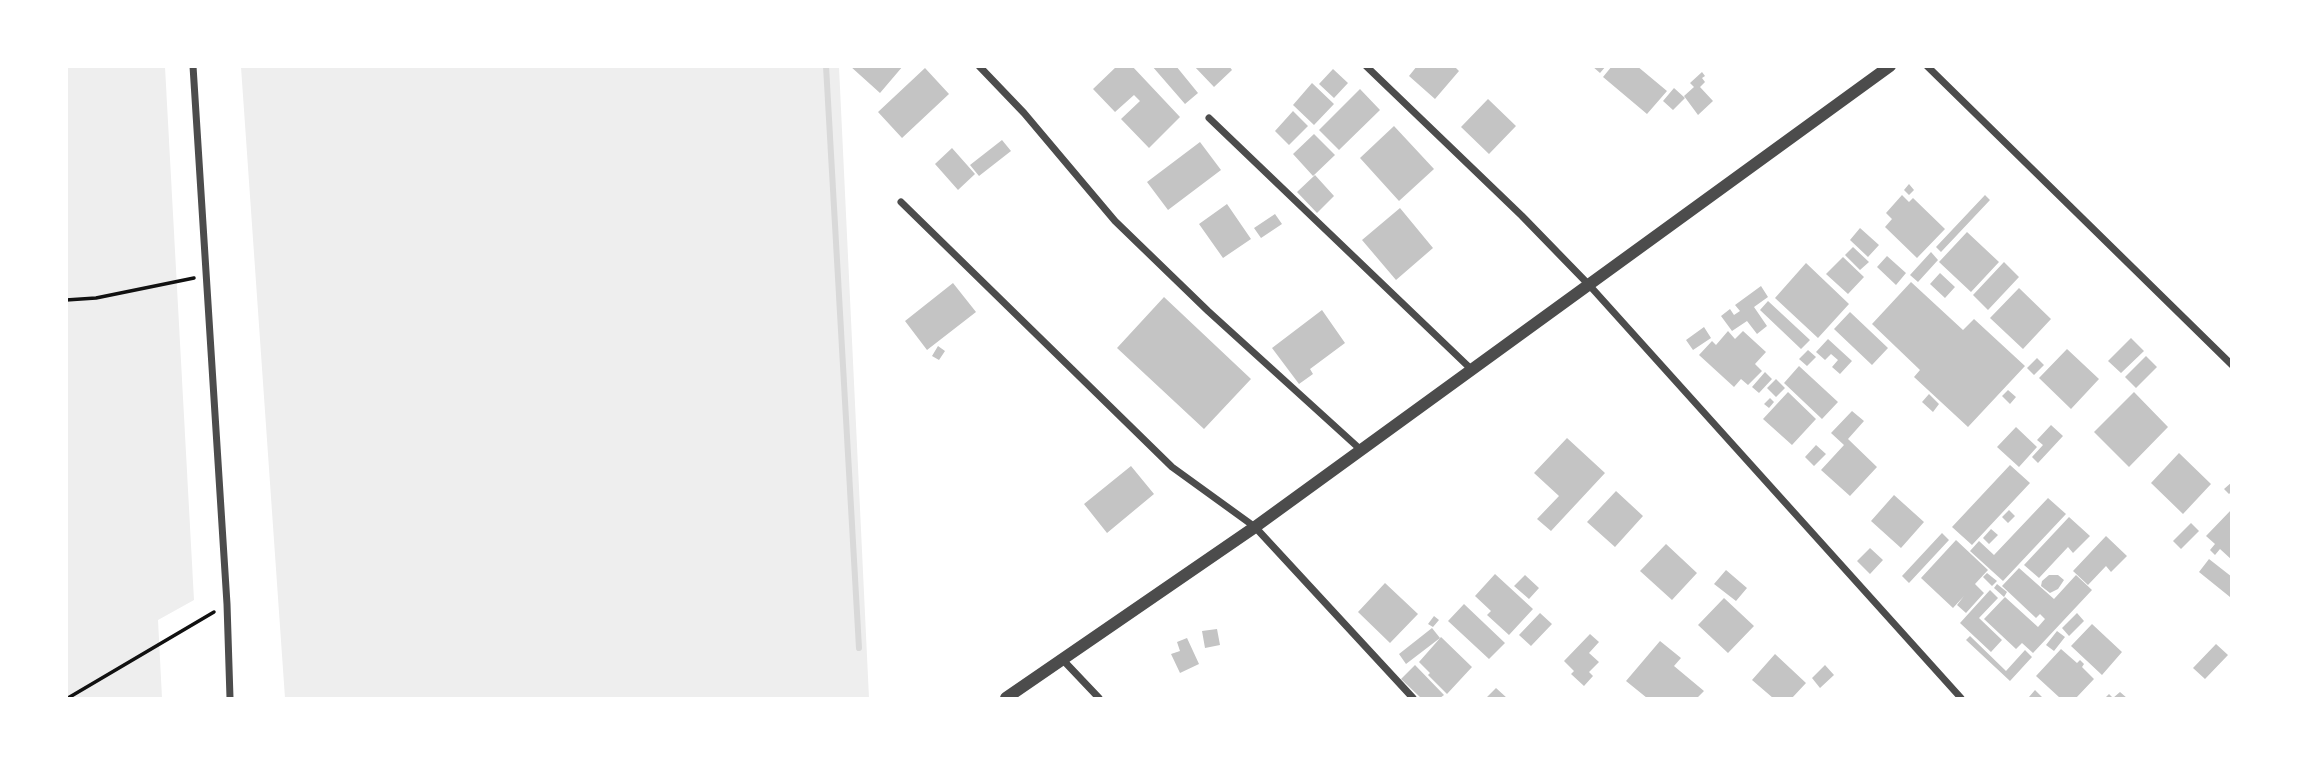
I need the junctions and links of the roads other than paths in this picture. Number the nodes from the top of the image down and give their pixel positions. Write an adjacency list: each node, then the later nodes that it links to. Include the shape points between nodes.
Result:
1 (193, 66): 14 (street)
2 (979, 66): 11 (street, via 1115,221)
3 (1366, 66): 8 (street)
4 (1890, 66): 8 (street)
5 (1927, 66): 9 (street)
6 (1209, 118): 10 (street)
7 (901, 202): 12 (street, via 1172,467)
8 (1590, 285): 10 (street); 18 (street)
9 (2231, 365)
10 (1471, 369): 11 (street)
11 (1361, 450): 12 (street)
12 (1255, 527): 13 (street); 17 (street)
13 (1062, 659): 15 (street); 16 (street)
14 (230, 698)
15 (1006, 698)
16 (1099, 698)
17 (1413, 698)
18 (1961, 698)

